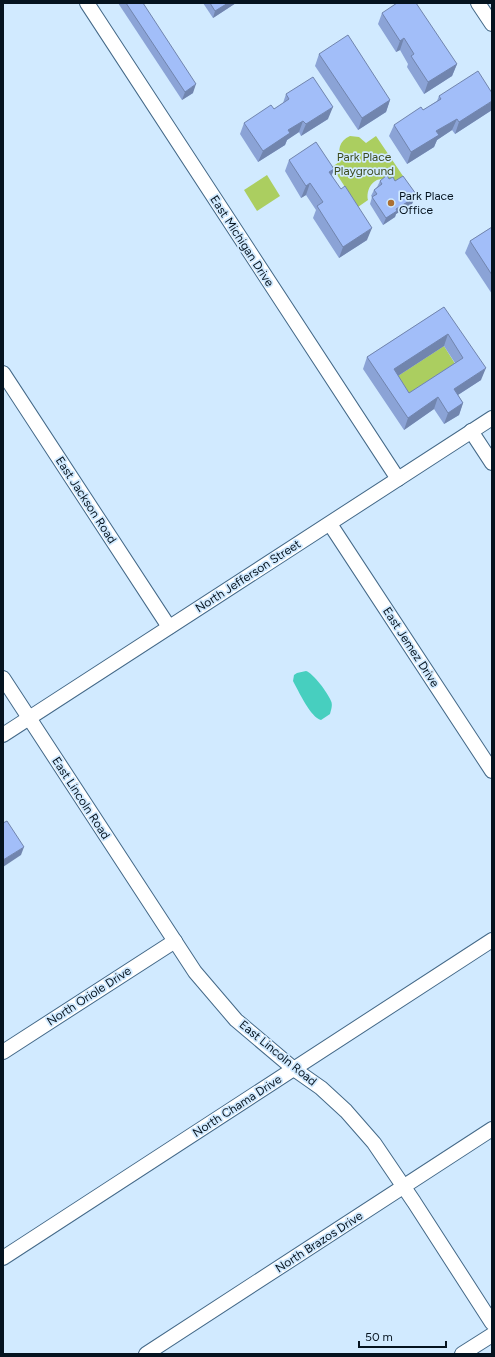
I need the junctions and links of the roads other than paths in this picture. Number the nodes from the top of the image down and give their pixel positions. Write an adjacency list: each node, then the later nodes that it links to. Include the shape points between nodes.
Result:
1 (87, 3): 8 (street, East Michigan Drive)
2 (478, 3): 3 (street)
3 (492, 24)
4 (3, 373): 10 (street, East Jackson Road)
5 (492, 418): 6 (street, North Jefferson Street)
6 (471, 431): 7 (street); 8 (street, North Jefferson Street)
7 (492, 463)
8 (398, 479): 9 (street, North Jefferson Street)
9 (330, 524): 10 (street, North Jefferson Street); 14 (street, East Jemez Drive)
10 (169, 627): 12 (street, North Jefferson Street)
11 (3, 678): 12 (street, East Lincoln Road)
12 (29, 718): 13 (street, North Jefferson Street); 16 (street, East Lincoln Road)
13 (3, 735)
14 (490, 764)
15 (492, 940): 18 (street, North Chama Drive)
16 (174, 941): 17 (street, North Oriole Drive); 18 (street, East Lincoln Road, via 194,972 236,1020)
17 (3, 1052)
18 (294, 1069): 20 (street, East Lincoln Road, via 321,1088 346,1111 374,1143); 21 (street, North Chama Drive)
19 (492, 1129): 20 (street, North Brazos Drive)
20 (404, 1186): 22 (street, East Lincoln Road); 24 (street, North Brazos Drive)
21 (3, 1258)
22 (492, 1323)
23 (492, 1334): 25 (street)
24 (146, 1354)
25 (462, 1354)

